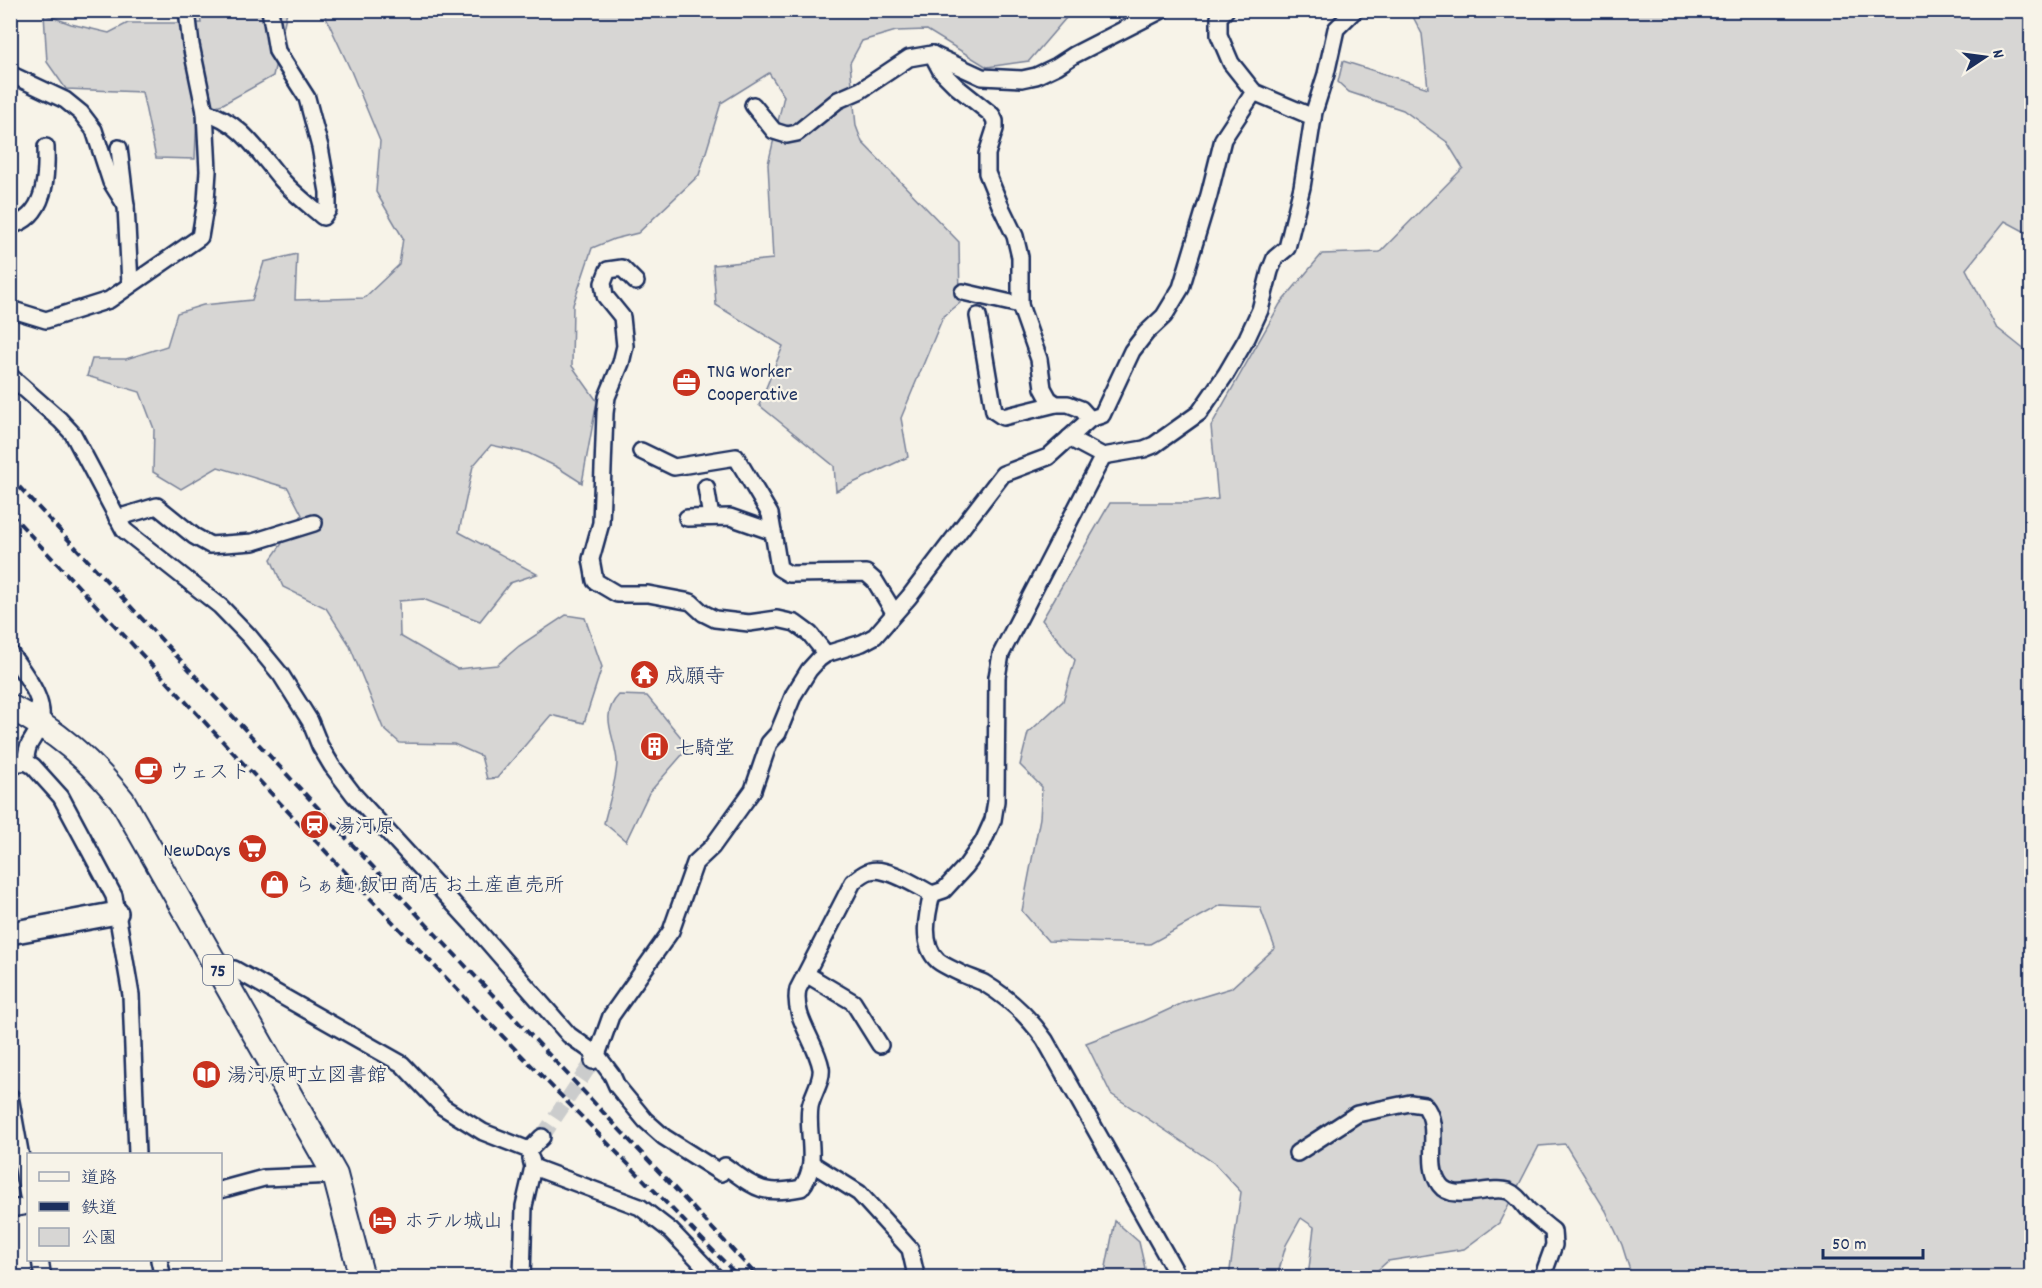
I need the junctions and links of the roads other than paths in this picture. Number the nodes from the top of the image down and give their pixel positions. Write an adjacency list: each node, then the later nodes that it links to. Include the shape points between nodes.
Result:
1 (188, 10): 10 (street)
2 (270, 10): 10 (street, via 277,51 307,98 320,147 328,192 328,210 323,217 282,180 243,133 217,115)
3 (1162, 10): 6 (street, via 1036,76 1022,79 982,77)
4 (1355, 10): 11 (street, via 1336,29)
5 (1218, 13): 8 (street, via 1219,35 1231,63)
6 (932, 54): 9 (street, via 909,58 861,90 838,100 797,134 774,131); 19 (street, via 941,71 995,121 987,173 1015,236 1020,257)
7 (10, 74): 14 (street, via 65,100 81,113 93,130 111,182)
8 (1254, 92): 11 (street); 24 (street, via 1223,140 1181,288 1164,315 1132,351 1102,415)
9 (753, 105)
10 (205, 112): 17 (street, via 208,171 200,237)
11 (1313, 117): 27 (street, via 1287,248 1275,258 1260,310 1226,374 1199,413 1154,445)
12 (46, 147): 15 (street, via 47,176 39,206 27,218)
13 (119, 148): 14 (street)
14 (126, 206): 17 (street)
15 (10, 226)
16 (636, 282): 36 (street, via 622,268 608,270 603,283 605,296 622,317 625,346 604,413 601,523 591,559 595,581 617,594 648,594 691,602 715,619 749,623 777,619 795,623)
17 (130, 284): 20 (street, via 109,300 46,320)
18 (963, 292): 19 (street)
19 (1020, 306): 23 (street, via 1039,359 1043,388 1048,399)
20 (10, 309)
21 (978, 316): 23 (street, via 994,411 1003,417)
22 (10, 376): 30 (street, via 73,434)
23 (1056, 404): 24 (street, via 1081,409)
24 (1090, 419): 25 (street)
25 (1069, 438): 27 (street); 34 (street, via 1048,457 1003,474)
26 (641, 451): 33 (street, via 674,467 736,458 770,514)
27 (1103, 456): 40 (street, via 1001,654 993,820 966,866 944,890)
28 (706, 487): 29 (street)
29 (711, 517): 31 (street); 33 (street, via 730,517)
30 (117, 518): 32 (street, via 157,506 194,537 210,545 253,542); 46 (street, via 124,530 220,606 249,636 280,675 310,721 332,766 354,795)
31 (687, 518)
32 (314, 523)
33 (773, 532): 34 (street, via 779,568 789,574 866,573)
34 (894, 612): 36 (street, via 875,636)
35 (10, 653): 38 (street, via 39,697)
36 (826, 654): 46 (street, via 809,670 794,694 778,733 768,743 753,789 712,847 695,863 671,931 610,1016)
37 (10, 707): 38 (main road, 75)
38 (41, 723): 39 (street); 56 (main road, 75, via 83,756 122,800)
39 (18, 764): 41 (street, via 33,766 61,797 114,896)
40 (932, 894): 44 (street, via 883,870 862,875 854,882); 69 (street, via 927,936 937,960 989,986 1033,1023)
41 (117, 913): 42 (street); 50 (street, via 131,995)
42 (10, 933)
43 (234, 969): 49 (street, via 402,1064 443,1107 483,1132)
44 (806, 974): 45 (street, via 854,1002); 53 (street, via 796,999 822,1071 810,1107)
45 (880, 1045)
46 (594, 1060): 54 (street, via 664,1137 721,1173)
47 (10, 1096): 58 (street)
48 (542, 1137): 49 (street)
49 (529, 1150): 55 (street)
50 (137, 1153)
51 (1297, 1153): 70 (street, via 1357,1114 1410,1103 1424,1105 1432,1120 1433,1170 1440,1186 1457,1194 1508,1191 1553,1231 1554,1245)
52 (709, 1155): 54 (street)
53 (811, 1163): 54 (street, via 808,1179 801,1188 771,1192 756,1188); 63 (street, via 859,1193 910,1249)
54 (725, 1166)
55 (532, 1167): 67 (street, via 524,1206); 68 (street, via 640,1208 671,1231)
56 (335, 1175): 57 (street, via 264,1178); 66 (main road, 75)
57 (222, 1189)
58 (27, 1190)
59 (27, 1206): 60 (street)
60 (10, 1209)
61 (40, 1261): 64 (street)
62 (159, 1261): 65 (street)
63 (915, 1271)
64 (43, 1278)
65 (163, 1278)
66 (362, 1278)
67 (522, 1278)
68 (716, 1278)
69 (1179, 1278)
70 (1542, 1278)

